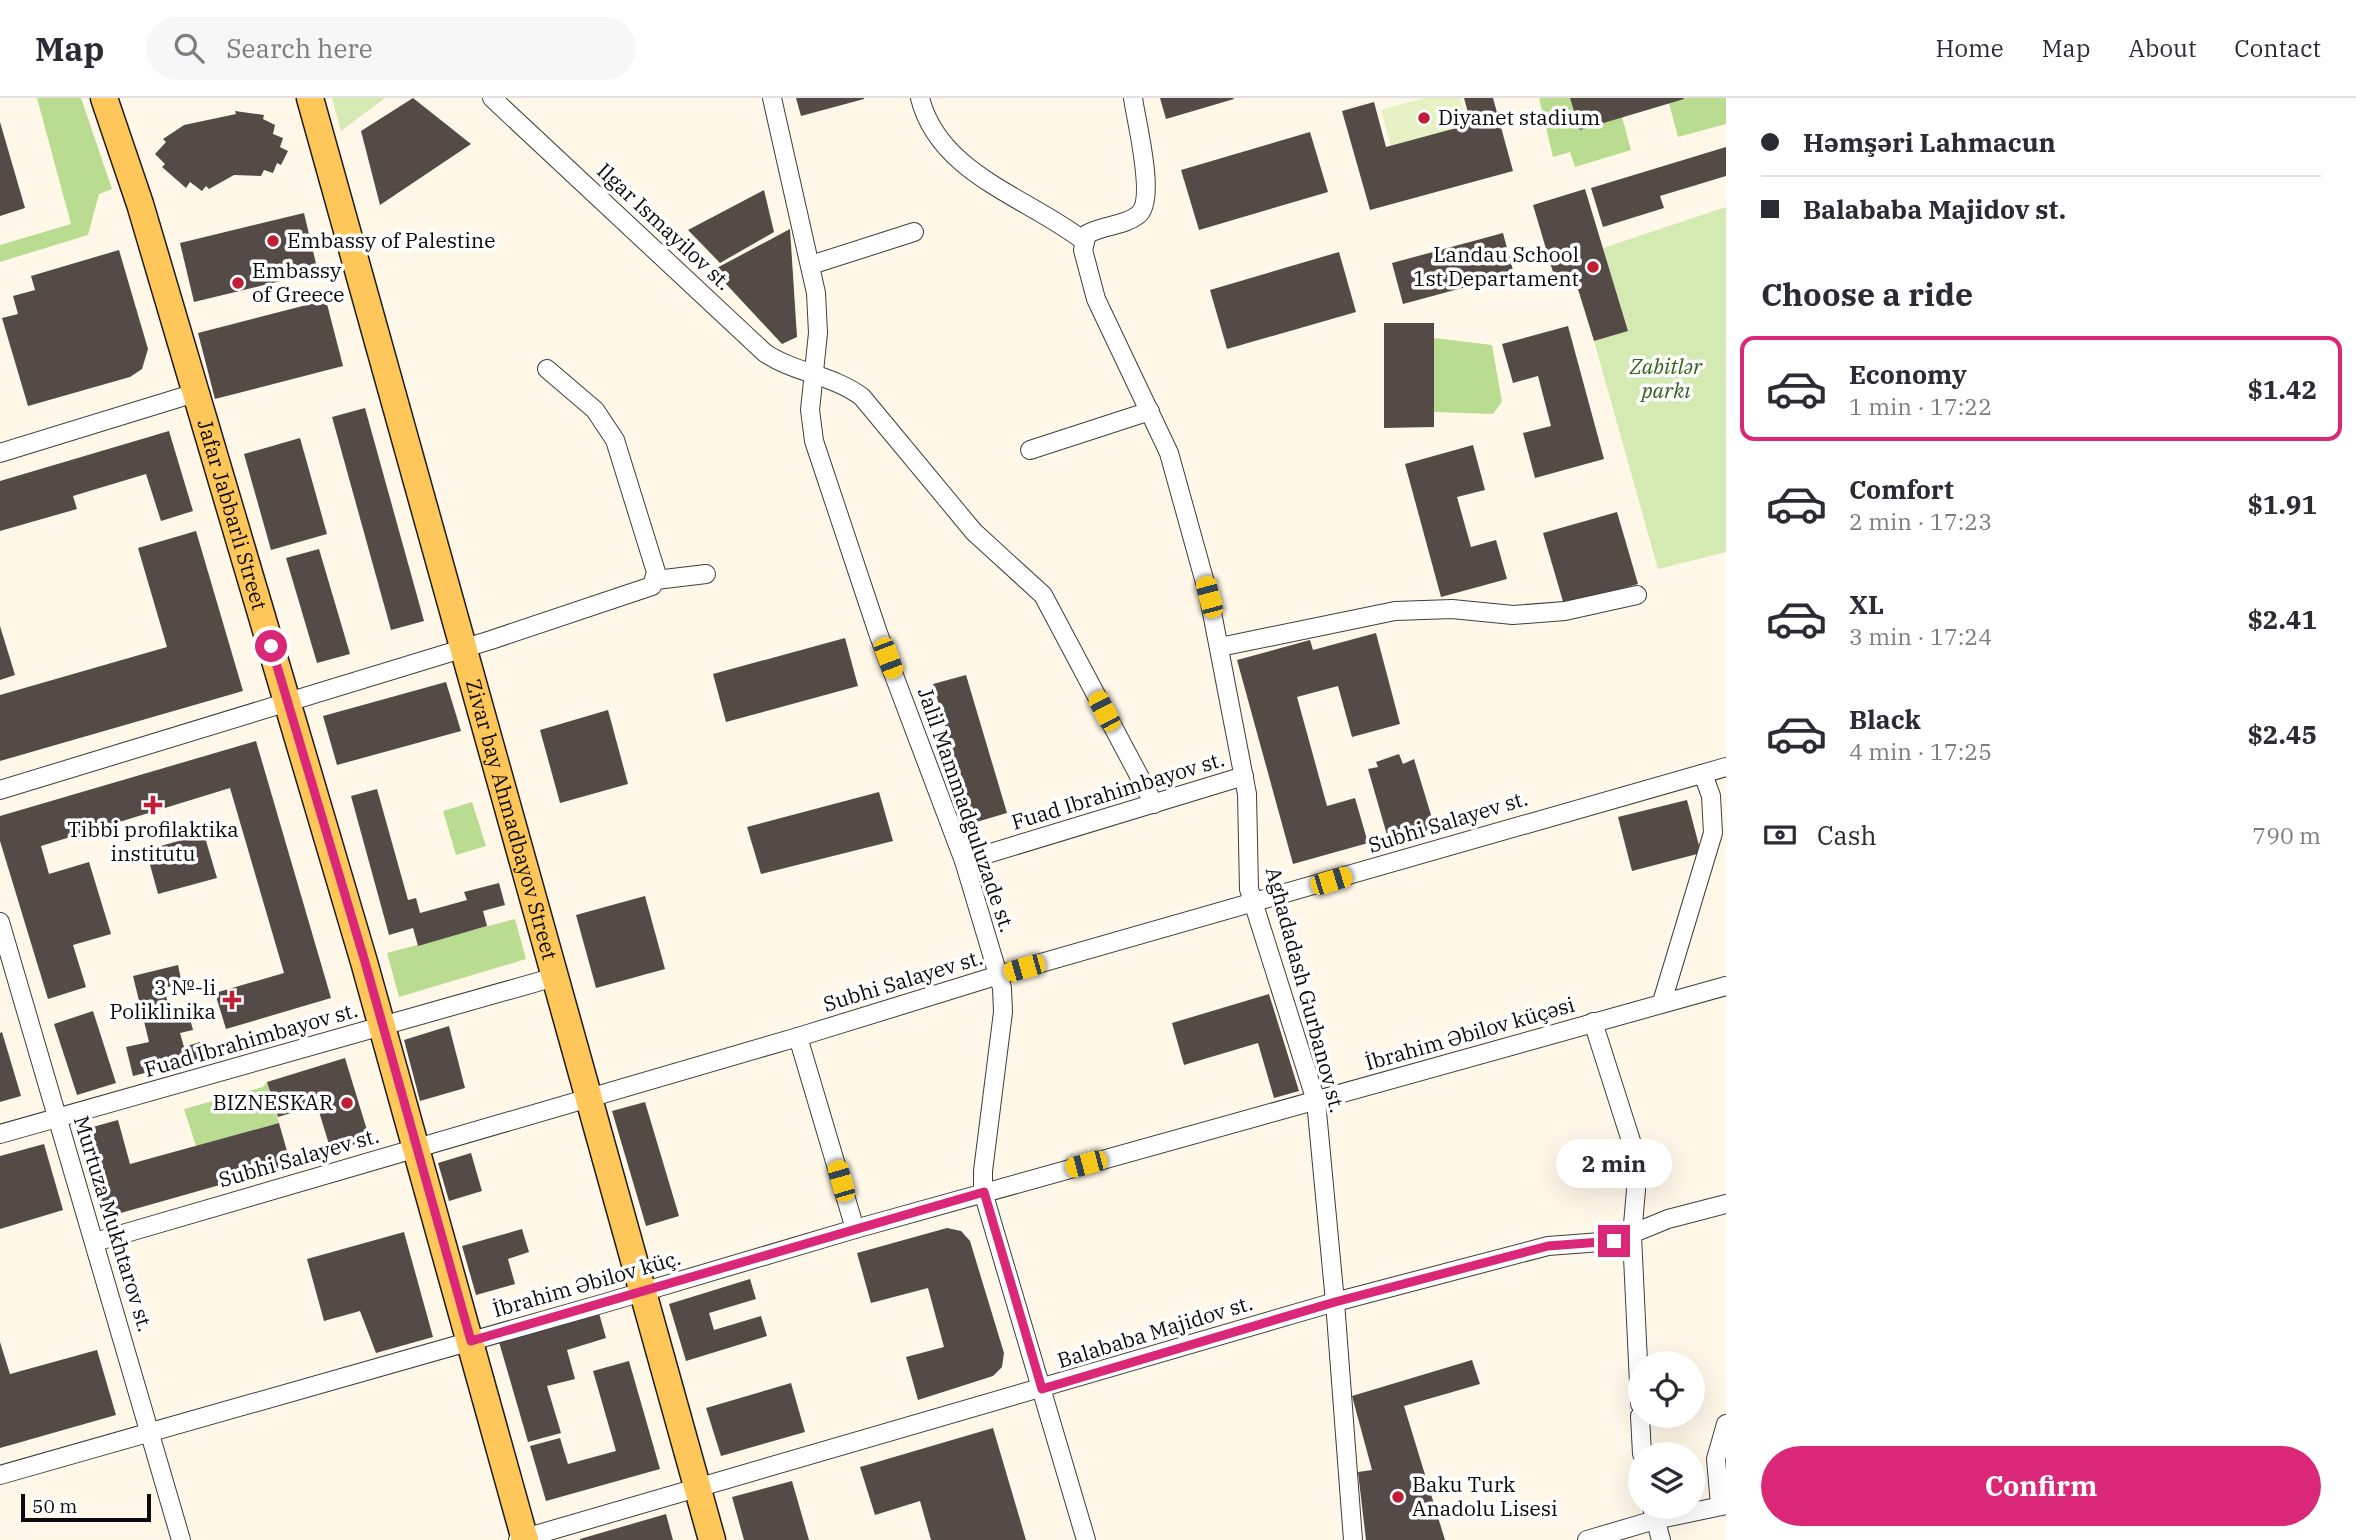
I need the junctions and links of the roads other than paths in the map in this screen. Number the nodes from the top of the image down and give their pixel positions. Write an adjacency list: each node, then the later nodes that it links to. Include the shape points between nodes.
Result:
1 (103, 98): 12 (main road, Jafar Jabbarli Street, via 140,204)
2 (310, 98): 20 (main road, Zivar bay Ahmadbayov Street)
3 (492, 98): 11 (street, Ilgar Ismayilov st., via 765,353 794,370)
4 (772, 98): 9 (street, Jalil Mammadguluzade st.)
5 (919, 98): 8 (street, via 930,128 967,166)
6 (1133, 98): 8 (street, via 1146,206 1131,220 1093,231)
7 (914, 232): 9 (street)
8 (1084, 241): 13 (street, Aghadadash Gurbanov st., via 1085,264 1096,299)
9 (811, 265): 11 (street, Jalil Mammadguluzade st., via 818,314)
10 (547, 369): 17 (street, via 595,410 615,440)
11 (814, 375): 26 (street, Ilgar Ismayilov st., via 862,397 974,532 1043,595); 27 (street, Jalil Mammadguluzade st., via 810,421 814,441 878,633)
12 (195, 393): 15 (street); 21 (main road, Jafar Jabbarli Street)
13 (1150, 411): 14 (street); 19 (street, Aghadadash Gurbanov st., via 1174,467)
14 (1030, 450)
15 (0, 453)
16 (706, 573): 17 (street)
17 (656, 580): 20 (street, via 643,591)
18 (1637, 595): 19 (street, via 1565,611 1513,615 1452,609 1395,611)
19 (1220, 647): 24 (street, Aghadadash Gurbanov st.)
20 (463, 648): 21 (street); 31 (main road, Zivar bay Ahmadbayov Street)
21 (287, 700): 25 (street); 35 (main road, Jafar Jabbarli Street)
22 (1726, 767): 23 (street, Subhi Salayev st.)
23 (1703, 774): 28 (street, Subhi Salayev st.); 33 (street, via 1711,796 1713,833)
24 (1244, 776): 26 (street, Fuad Ibrahimbayov st.); 28 (street, Aghadadash Gurbanov st., via 1246,872)
25 (0, 790)
26 (1154, 804): 27 (street, Fuad Ibrahimbayov st.)
27 (964, 861): 30 (street, Jalil Mammadguluzade st.)
28 (1254, 904): 30 (street, Subhi Salayev st.); 38 (street, Aghadadash Gurbanov st.)
29 (0, 922): 39 (street, Murtuza Mukhtarov st.)
30 (999, 975): 36 (street, Subhi Salayev st.); 42 (street, Jalil Mammadguluzade st., via 1003,1012)
31 (555, 977): 35 (street, Fuad Ibrahimbayov st.); 37 (main road, Zivar bay Ahmadbayov Street)
32 (1726, 986): 33 (street, İbrahim Əbilov küçəsi)
33 (1662, 1002): 34 (street, İbrahim Əbilov küçəsi)
34 (1593, 1022): 38 (street, İbrahim Əbilov küçəsi); 45 (street, via 1632,1144 1636,1191)
35 (383, 1026): 39 (street, Fuad Ibrahimbayov st.); 41 (main road, Jafar Jabbarli Street)
36 (798, 1037): 37 (street, Subhi Salayev st.); 44 (street)
37 (589, 1098): 41 (street, Subhi Salayev st.); 47 (main road, Zivar bay Ahmadbayov Street)
38 (1316, 1101): 42 (street, İbrahim Əbilov küçəsi); 48 (street, Aghadadash Gurbanov st.)
39 (57, 1118): 40 (street, Fuad Ibrahimbayov st.); 46 (street, Murtuza Mukhtarov st.)
40 (0, 1134)
41 (417, 1147): 46 (street, Subhi Salayev st.); 49 (main road, Jafar Jabbarli Street)
42 (984, 1192): 44 (street, İbrahim Əbilov küç.); 51 (street, Jalil Mammadguluzade st.)
43 (1726, 1204): 45 (street, Balababa Majidov st., via 1668,1219)
44 (855, 1229): 47 (street, İbrahim Əbilov küç.)
45 (1632, 1236): 48 (street, Balababa Majidov st., via 1548,1246); 50 (street)
46 (95, 1242): 53 (street, Murtuza Mukhtarov st.)
47 (643, 1292): 49 (street, İbrahim Əbilov küç.); 55 (main road, Zivar bay Ahmadbayov Street)
48 (1335, 1302): 51 (street, Balababa Majidov st.); 64 (street, Aghadadash Gurbanov st.)
49 (471, 1341): 53 (street, İbrahim Əbilov küç.); 60 (main road, Jafar Jabbarli Street)
50 (1637, 1351)
51 (1042, 1389): 55 (street, Balababa Majidov st.); 63 (street, Jalil Mammadguluzade st.)
52 (1726, 1424): 56 (street, via 1716,1459)
53 (151, 1433): 54 (street, İbrahim Əbilov küç.); 61 (street, Murtuza Mukhtarov st.)
54 (0, 1475)
55 (698, 1489): 60 (street, Balababa Majidov st.); 62 (main road, Zivar bay Ahmadbayov Street)
56 (1723, 1505): 57 (street)
57 (1705, 1507)
58 (1639, 1519): 65 (street)
59 (1656, 1519): 66 (street)
60 (522, 1539)
61 (181, 1540)
62 (712, 1540)
63 (1086, 1540)
64 (1353, 1540)
65 (1587, 1540)
66 (1661, 1540)

